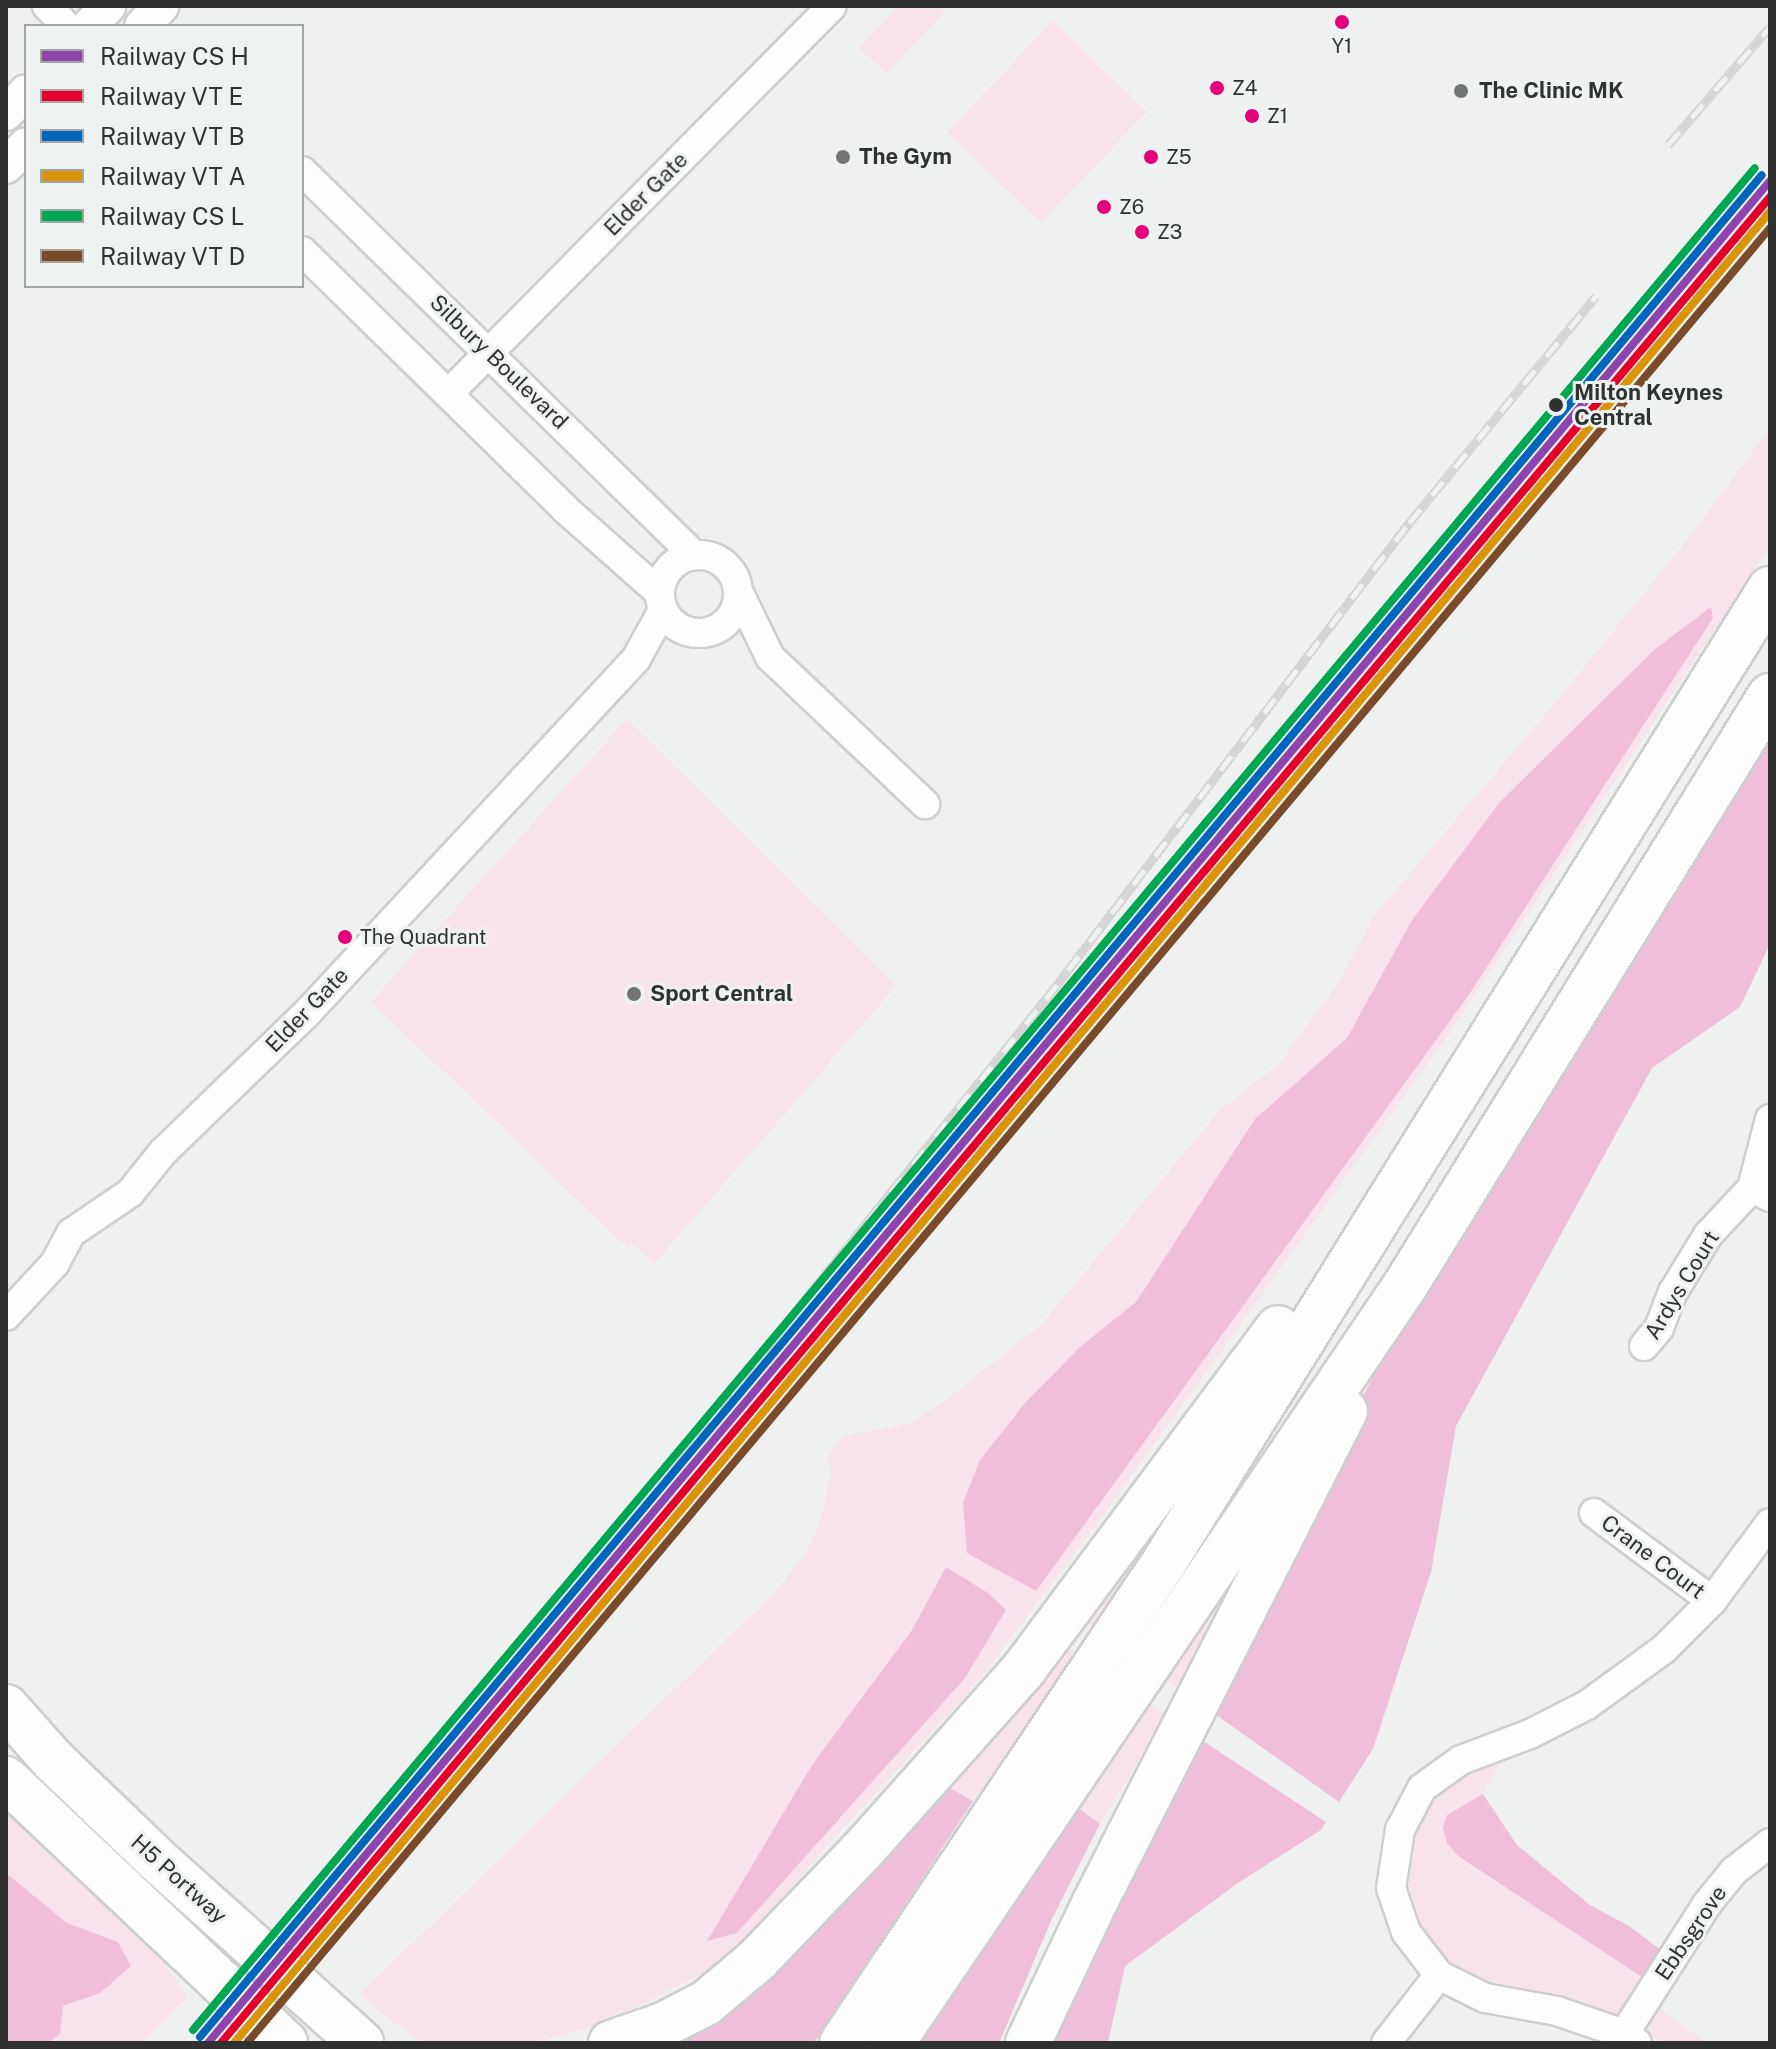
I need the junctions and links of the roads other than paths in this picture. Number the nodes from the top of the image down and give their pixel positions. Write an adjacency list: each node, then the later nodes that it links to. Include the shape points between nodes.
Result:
1 (47, 6): 4 (street)
2 (108, 6): 5 (street)
3 (832, 6): 10 (street, Elder Gate)
4 (64, 24)
5 (91, 24)
6 (24, 147): 7 (street)
7 (6, 166)
8 (304, 173): 10 (street, Silbury Boulevard)
9 (304, 253): 11 (street)
10 (488, 352): 11 (street, Elder Gate); 12 (street, Silbury Boulevard)
11 (449, 393): 15 (street)
12 (694, 555): 14 (street, via 721,563); 15 (street, via 665,574)
13 (1770, 589): 21 (main road)
14 (739, 593): 16 (street, via 726,623); 17 (street)
15 (661, 601): 16 (street, via 671,621); 18 (street, Elder Gate)
16 (703, 632): 17 (street); 18 (street, Elder Gate)
17 (770, 657): 20 (street)
18 (636, 659): 25 (street, Elder Gate, via 307,1013 154,1162 130,1193 71,1233 55,1263)
19 (1770, 696): 24 (main road)
20 (925, 804)
21 (1510, 1005): 37 (main road, via 1215,1416 1024,1669 757,1960 706,2003); 38 (main road, via 1165,1561)
22 (1770, 1119): 23 (street, Ardys Court)
23 (1761, 1193): 26 (street, Ardys Court, via 1708,1235 1673,1292 1659,1328)
24 (1405, 1286): 39 (main road); 40 (main road)
25 (6, 1316)
26 (1644, 1346)
27 (1594, 1513): 29 (street, Crane Court)
28 (1770, 1523): 29 (street)
29 (1712, 1601): 33 (street, via 1664,1649 1587,1705 1461,1760 1422,1788 1400,1830 1391,1888 1406,1932)
30 (6, 1707): 36 (main road, H5 Portway, via 155,1858)
31 (6, 1779): 35 (main road, H5 Portway)
32 (1770, 1843): 34 (street, Ebbsgrove, via 1734,1871 1707,1904)
33 (1439, 1975): 34 (street, via 1485,1998 1557,2011); 41 (street)
34 (1631, 2039)
35 (285, 2043)
36 (361, 2043)
37 (611, 2043)
38 (842, 2043)
39 (892, 2043)
40 (1028, 2043)
41 (1386, 2043)

